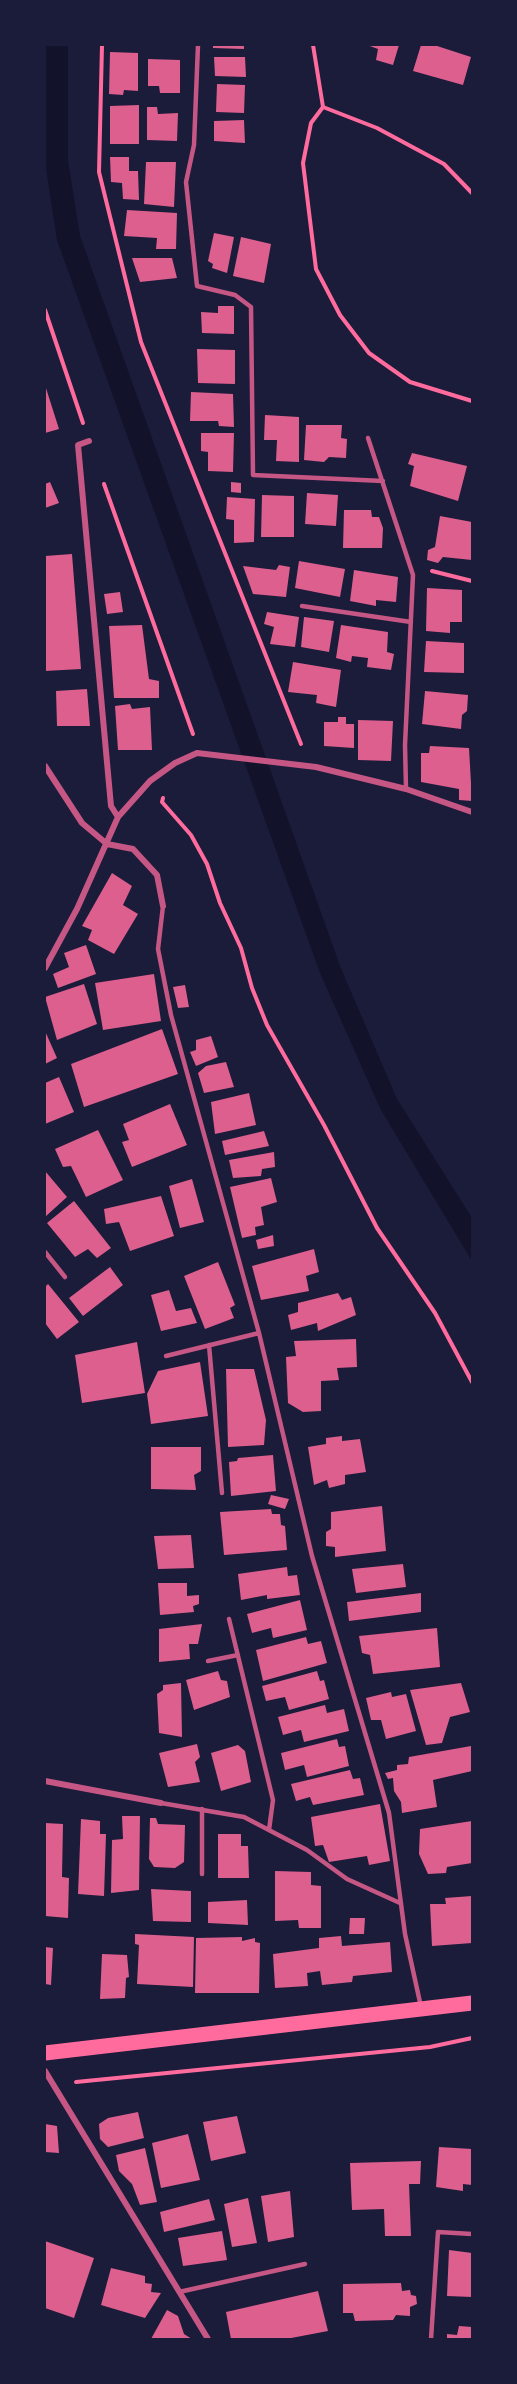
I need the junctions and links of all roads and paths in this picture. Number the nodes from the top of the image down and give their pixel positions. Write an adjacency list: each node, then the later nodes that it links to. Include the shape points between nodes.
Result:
1 (102, 45): 17 (path, via 99,172 141,342 297,739)
2 (198, 45): 10 (lane, via 194,145 186,182 197,286 235,295 251,307 253,475)
3 (313, 45): 4 (path)
4 (323, 107): 5 (path, via 377,128 444,164); 7 (path, via 311,123 303,163 316,269 340,315 369,352 410,382)
5 (472, 193)
6 (45, 310): 9 (path)
7 (472, 401)
8 (368, 438): 10 (lane)
9 (89, 441): 15 (path, via 191,726); 21 (street, via 78,445 111,806)
10 (383, 481): 11 (lane)
11 (410, 566): 12 (path); 14 (lane)
12 (472, 581)
13 (302, 606): 14 (lane)
14 (411, 622): 18 (lane)
15 (197, 753): 17 (street); 21 (street, via 150,781)
16 (45, 766): 22 (street, via 82,823)
17 (315, 766): 18 (street)
18 (406, 789): 20 (street)
19 (163, 792): 30 (path, via 162,802 191,835 207,864 267,1025 377,1228 435,1313)
20 (472, 812)
21 (118, 817): 22 (street)
22 (107, 844): 23 (street, via 133,849 157,875); 24 (street)
23 (163, 906): 27 (lane, via 158,950 171,1015)
24 (45, 968)
25 (45, 1252): 26 (lane)
26 (65, 1277)
27 (259, 1333): 28 (lane); 40 (lane, via 312,1556 389,1813)
28 (209, 1345): 29 (lane); 31 (lane)
29 (166, 1356)
30 (472, 1382)
31 (222, 1493)
32 (229, 1619): 33 (lane)
33 (238, 1655): 34 (lane); 38 (lane, via 273,1800)
34 (208, 1661)
35 (45, 1781): 36 (street)
36 (161, 1803): 37 (lane)
37 (202, 1809): 38 (lane, via 244,1817); 39 (lane)
38 (269, 1830): 40 (lane, via 307,1850 347,1879)
39 (202, 1874)
40 (400, 1903): 42 (lane)
41 (472, 2003): 42 (main road)
42 (422, 2011): 44 (main road)
43 (472, 2038): 46 (path, via 430,2047)
44 (45, 2053)
45 (45, 2071): 46 (street)
46 (52, 2084): 49 (street)
47 (472, 2234): 51 (lane, via 438,2232)
48 (304, 2264): 49 (lane)
49 (179, 2292): 50 (street)
50 (208, 2339)
51 (431, 2339)

